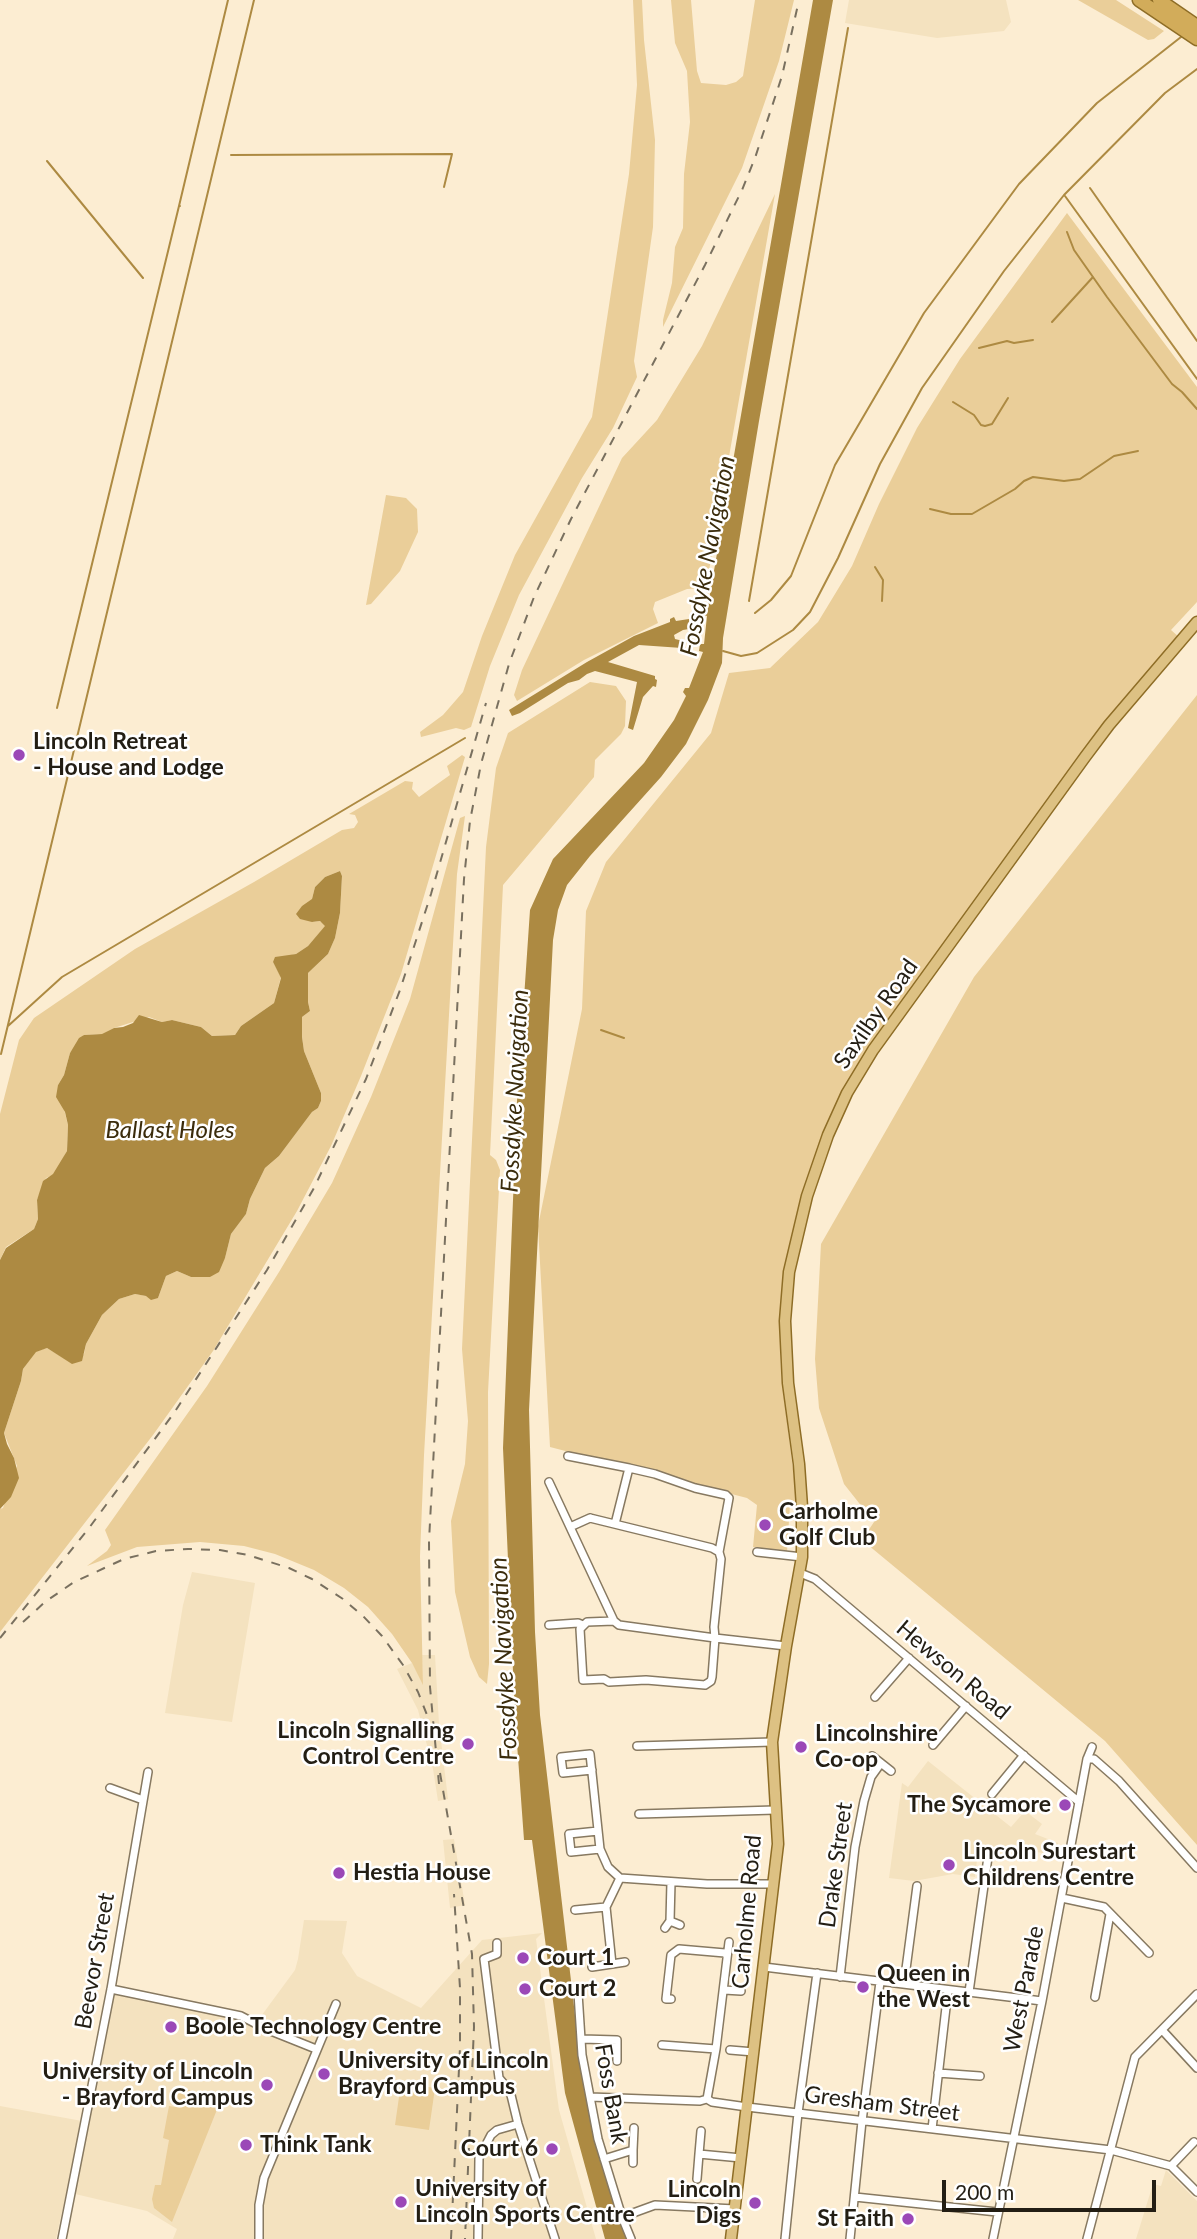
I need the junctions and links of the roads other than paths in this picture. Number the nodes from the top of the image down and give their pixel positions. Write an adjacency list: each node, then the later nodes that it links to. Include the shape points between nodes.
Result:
1 (1139, 0): 3 (highway)
2 (1159, 0): 3 (highway)
3 (1171, 14): 4 (highway); 5 (highway)
4 (1197, 26)
5 (1197, 39)
6 (1197, 622): 10 (main road, Saxilby Road, via 1084,757 883,1035 828,1135 796,1241 785,1321)
7 (568, 1456): 8 (street)
8 (629, 1468): 11 (street); 13 (street, via 726,1495 729,1502)
9 (549, 1482): 12 (street)
10 (802, 1507): 15 (main road, Carholme Road)
11 (615, 1524): 12 (street, via 590,1518); 13 (street)
12 (570, 1527): 17 (street)
13 (719, 1552): 20 (street)
14 (757, 1552): 15 (street)
15 (802, 1557): 16 (main road, Carholme Road)
16 (800, 1573): 21 (main road, Carholme Road); 22 (street, Hewson Road, via 811,1576)
17 (614, 1621): 19 (street); 20 (street)
18 (549, 1625): 19 (street)
19 (583, 1625): 20 (street, via 583,1680 705,1685 712,1677)
20 (715, 1638): 21 (street)
21 (786, 1646): 25 (main road, Carholme Road)
22 (909, 1658): 23 (street); 24 (street, Hewson Road)
23 (875, 1697)
24 (966, 1706): 26 (street); 29 (street, Hewson Road)
25 (772, 1742): 27 (street); 40 (main road, Carholme Road)
26 (933, 1745)
27 (637, 1746)
28 (1092, 1747): 31 (street, West Parade)
29 (1024, 1755): 37 (street); 39 (street, Hewson Road)
30 (872, 1756): 32 (street)
31 (1087, 1759): 39 (street, West Parade); 45 (street, via 1094,1759 1119,1781)
32 (881, 1763): 34 (street); 66 (street, Drake Street, via 871,1777 855,1847)
33 (592, 1770): 33 (street, via 590,1754 561,1756 563,1773); 42 (street)
34 (891, 1771)
35 (148, 1772): 38 (street, Beevor Street)
36 (110, 1788): 38 (street)
37 (992, 1794)
38 (143, 1800): 69 (street, Beevor Street)
39 (1079, 1802): 50 (street, West Parade)
40 (775, 1810): 41 (street); 48 (main road, Carholme Road)
41 (639, 1814)
42 (598, 1831): 43 (street); 43 (street, via 569,1834 570,1844 571,1852)
43 (600, 1849): 46 (street, via 608,1867)
44 (989, 1857): 73 (street)
45 (1197, 1868)
46 (620, 1878): 47 (street); 51 (street)
47 (671, 1882): 48 (street); 54 (street)
48 (774, 1884): 64 (main road, Carholme Road)
49 (917, 1885): 68 (street)
50 (1062, 1898): 53 (street, via 1099,1905); 78 (street, West Parade)
51 (606, 1907): 52 (street); 62 (street)
52 (575, 1910)
53 (1110, 1914): 59 (street); 76 (street)
54 (670, 1921): 55 (street); 56 (street)
55 (680, 1925)
56 (665, 1928)
57 (729, 1942): 60 (street)
58 (497, 1943): 96 (street, via 498,1954 484,1959 499,2078 510,2091)
59 (1149, 1953)
60 (727, 1956): 70 (street); 77 (street, via 679,1949 671,1955 666,1999)
61 (625, 1962): 62 (street)
62 (612, 1964): 63 (street)
63 (592, 1967)
64 (764, 1967): 65 (street); 86 (main road, Carholme Road)
65 (817, 1973): 66 (street); 94 (street)
66 (840, 1977): 67 (street)
67 (880, 1982): 68 (street); 95 (street)
68 (904, 1984): 71 (street)
69 (111, 1989): 83 (street, via 241,2016); 115 (street, Beevor Street)
70 (724, 1990): 72 (street); 84 (street)
71 (948, 1990): 73 (street); 89 (street)
72 (741, 1991)
73 (969, 1992): 78 (street)
74 (578, 1993): 81 (street, Foss Bank)
75 (1197, 1994): 80 (street)
76 (1095, 1997)
77 (671, 1999)
78 (1042, 2001): 100 (street, West Parade)
79 (336, 2004): 83 (street)
80 (1163, 2031): 88 (street); 103 (street, via 1135,2057)
81 (582, 2039): 87 (street, via 617,2040); 91 (street, Foss Bank)
82 (662, 2045): 84 (street)
83 (316, 2049): 116 (street, via 264,2178)
84 (716, 2049): 92 (street)
85 (730, 2050): 86 (street)
86 (754, 2052): 93 (main road, Carholme Road)
87 (617, 2061)
88 (1197, 2068)
89 (938, 2073): 90 (street); 98 (street)
90 (980, 2076)
91 (590, 2098): 92 (street, Gresham Street); 105 (street, Foss Bank)
92 (707, 2099): 93 (street, Gresham Street)
93 (747, 2107): 94 (street, Gresham Street); 106 (main road, Carholme Road)
94 (798, 2113): 95 (street, Gresham Street); 121 (street)
95 (862, 2121): 98 (street, Gresham Street); 111 (street)
96 (518, 2124): 117 (street, via 491,2135 479,2158); 118 (street)
97 (634, 2128): 102 (street)
98 (932, 2129): 100 (street, Gresham Street)
99 (701, 2131): 104 (street)
100 (1013, 2138): 103 (street, Gresham Street); 113 (street, West Parade)
101 (1194, 2142): 108 (street)
102 (633, 2150): 105 (street); 107 (street)
103 (1111, 2150): 108 (street, Gresham Street); 124 (street)
104 (699, 2154): 106 (street); 109 (street)
105 (604, 2158): 114 (street, Foss Bank)
106 (741, 2158): 112 (main road, Carholme Road)
107 (633, 2164)
108 (1171, 2166): 110 (street)
109 (697, 2179)
110 (1197, 2192)
111 (855, 2197): 113 (street); 122 (street)
112 (735, 2209): 114 (street, via 655,2205); 120 (main road, Carholme Road)
113 (997, 2212): 123 (street, West Parade)
114 (622, 2217): 119 (street, Foss Bank)
115 (62, 2239)
116 (259, 2239)
117 (478, 2239)
118 (555, 2239)
119 (631, 2239)
120 (731, 2239)
121 (785, 2239)
122 (850, 2239)
123 (993, 2239)
124 (1087, 2239)

